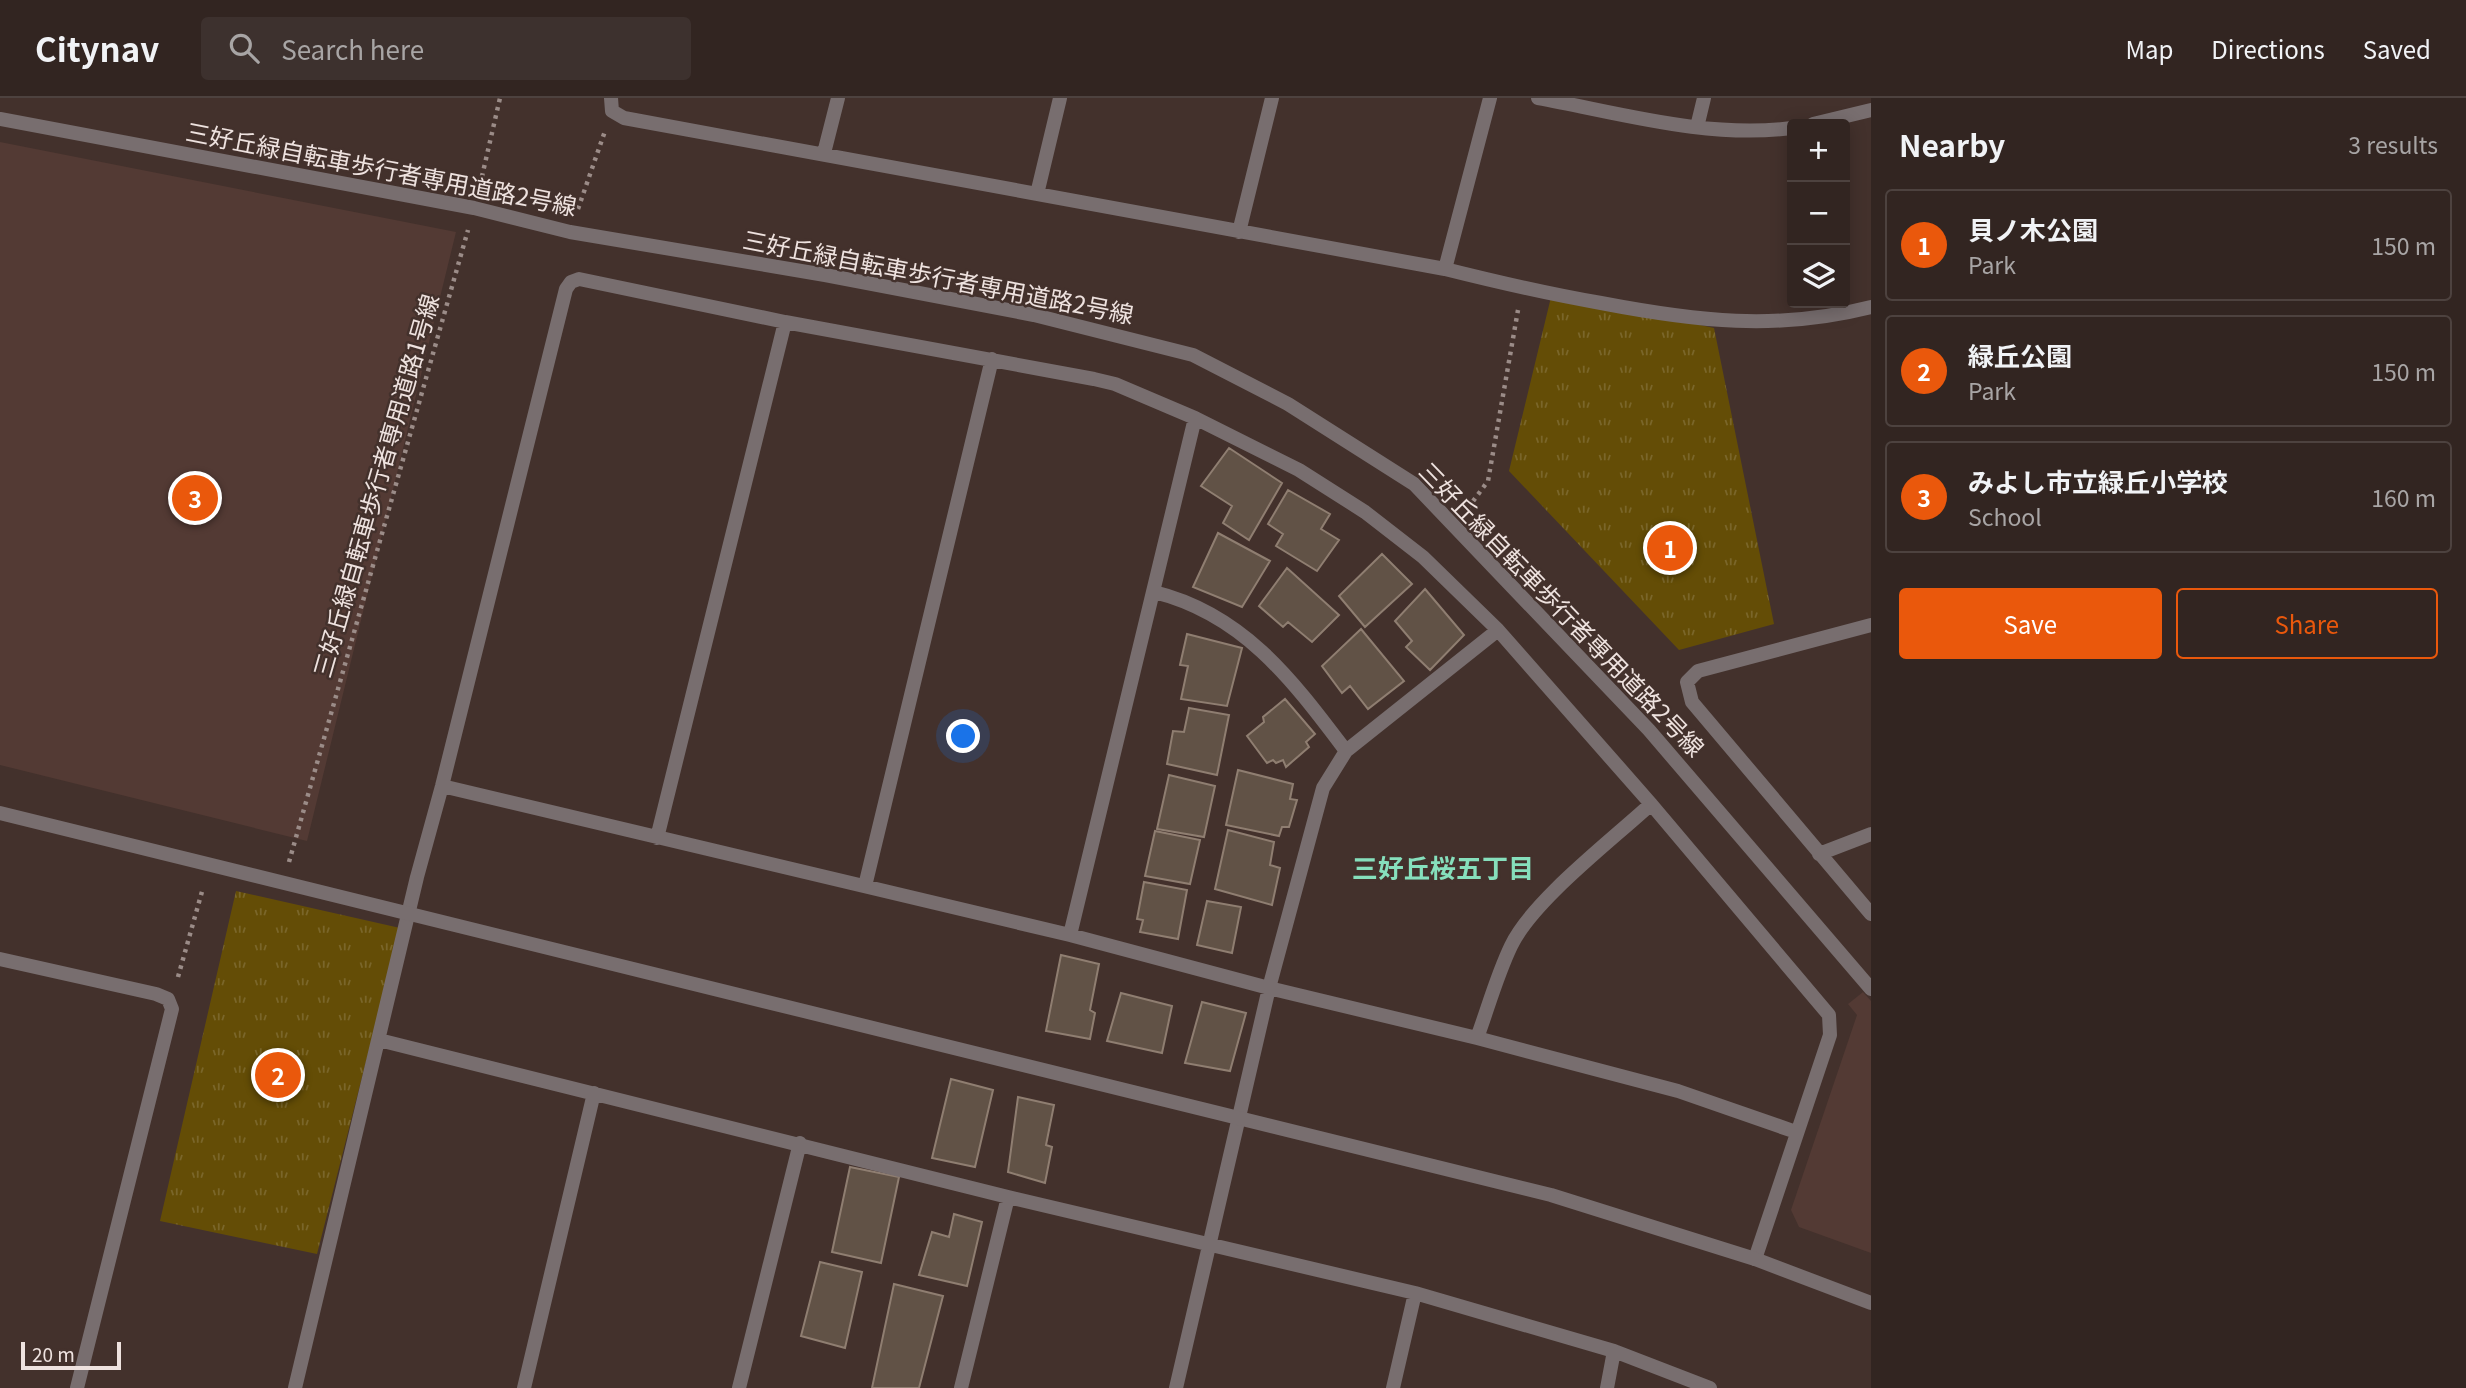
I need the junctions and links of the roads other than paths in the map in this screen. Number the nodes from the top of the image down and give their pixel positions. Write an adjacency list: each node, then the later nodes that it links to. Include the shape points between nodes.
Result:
1 (838, 98): 13 (street)
2 (1060, 98): 14 (street)
3 (1272, 98): 15 (street)
4 (1490, 98): 16 (street)
5 (1538, 98): 11 (street)
6 (1704, 98): 11 (street)
7 (612, 104): 13 (street, via 624,118)
8 (1871, 110): 9 (street)
9 (1833, 119)
10 (0, 120): 37 (street, 三好丘緑自転車歩行者専用道路2号線, via 474,208 570,232 1021,313 1193,355 1288,404 1414,484 1649,730)
11 (1697, 127): 12 (street)
12 (1787, 129)
13 (824, 153): 14 (street)
14 (1037, 194): 15 (street)
15 (1239, 232): 16 (street)
16 (1445, 269): 17 (street, via 1522,289 1676,317 1789,321)
17 (1871, 307)
18 (785, 322): 19 (street); 25 (street, via 579,279 571,282); 29 (street)
19 (992, 359): 20 (street, via 1115,384); 31 (street)
20 (1195, 418): 21 (street); 23 (street, via 1299,470 1365,512 1423,557)
21 (1153, 592): 24 (street, via 1183,599 1241,633 1299,688); 34 (street)
22 (1871, 625): 30 (street, via 1698,671 1687,682 1692,702)
23 (1498, 630): 24 (street); 26 (street)
24 (1346, 751): 36 (street, via 1323,788)
25 (442, 786): 29 (street); 32 (street)
26 (1651, 804): 38 (street, via 1523,926 1511,945); 42 (street, via 1829,1014 1830,1035)
27 (0, 813): 32 (street)
28 (1871, 834): 30 (street)
29 (657, 838): 31 (street)
30 (1819, 854): 33 (street)
31 (865, 886): 34 (street)
32 (409, 914): 39 (street); 41 (street)
33 (1871, 915)
34 (1070, 935): 36 (street)
35 (0, 958): 50 (street, via 156,994 168,999 172,1009)
36 (1269, 988): 38 (street); 41 (street)
37 (1871, 989)
38 (1477, 1038): 42 (street, via 1678,1091)
39 (379, 1040): 40 (street); 51 (street)
40 (594, 1093): 43 (street); 52 (street)
41 (1238, 1117): 45 (street); 46 (street, via 1551,1195)
42 (1796, 1132): 46 (street)
43 (800, 1143): 44 (street); 53 (street)
44 (1008, 1197): 45 (street); 54 (street)
45 (1211, 1244): 47 (street); 55 (street)
46 (1755, 1259): 48 (street)
47 (1415, 1293): 49 (street); 56 (street)
48 (1871, 1303)
49 (1614, 1351): 57 (street); 58 (street)
50 (77, 1388)
51 (295, 1388)
52 (524, 1388)
53 (739, 1388)
54 (961, 1388)
55 (1176, 1388)
56 (1393, 1388)
57 (1607, 1388)
58 (1710, 1388)

